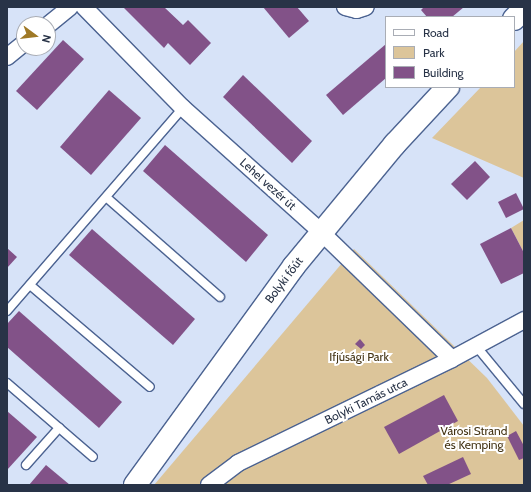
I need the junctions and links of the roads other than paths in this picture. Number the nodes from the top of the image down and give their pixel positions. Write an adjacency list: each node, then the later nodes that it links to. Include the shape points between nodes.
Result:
1 (70, 7): 6 (street)
2 (84, 7): 11 (street, Lehel vezér út)
3 (345, 7): 4 (street, via 357,10)
4 (366, 7)
5 (524, 9): 7 (main road)
6 (56, 18)
7 (515, 18)
8 (16, 50): 9 (street)
9 (7, 57)
10 (447, 88): 13 (main road, Bolyki főút)
11 (183, 108): 12 (lane); 13 (street, Lehel vezér út)
12 (107, 198): 14 (lane); 15 (lane)
13 (321, 232): 19 (street, Lehel vezér út); 26 (main road, Bolyki főút)
14 (30, 285): 16 (lane); 21 (lane)
15 (220, 296)
16 (7, 311)
17 (524, 320): 18 (street, Bolyki Tamás utca)
18 (476, 346): 19 (street, Bolyki Tamás utca); 22 (lane)
19 (452, 359): 27 (street, Bolyki Tamás utca, via 238,463)
20 (7, 383): 23 (lane)
21 (150, 387)
22 (524, 404)
23 (59, 428): 24 (lane); 25 (lane)
24 (93, 457)
25 (26, 465)
26 (135, 485)
27 (209, 485)

